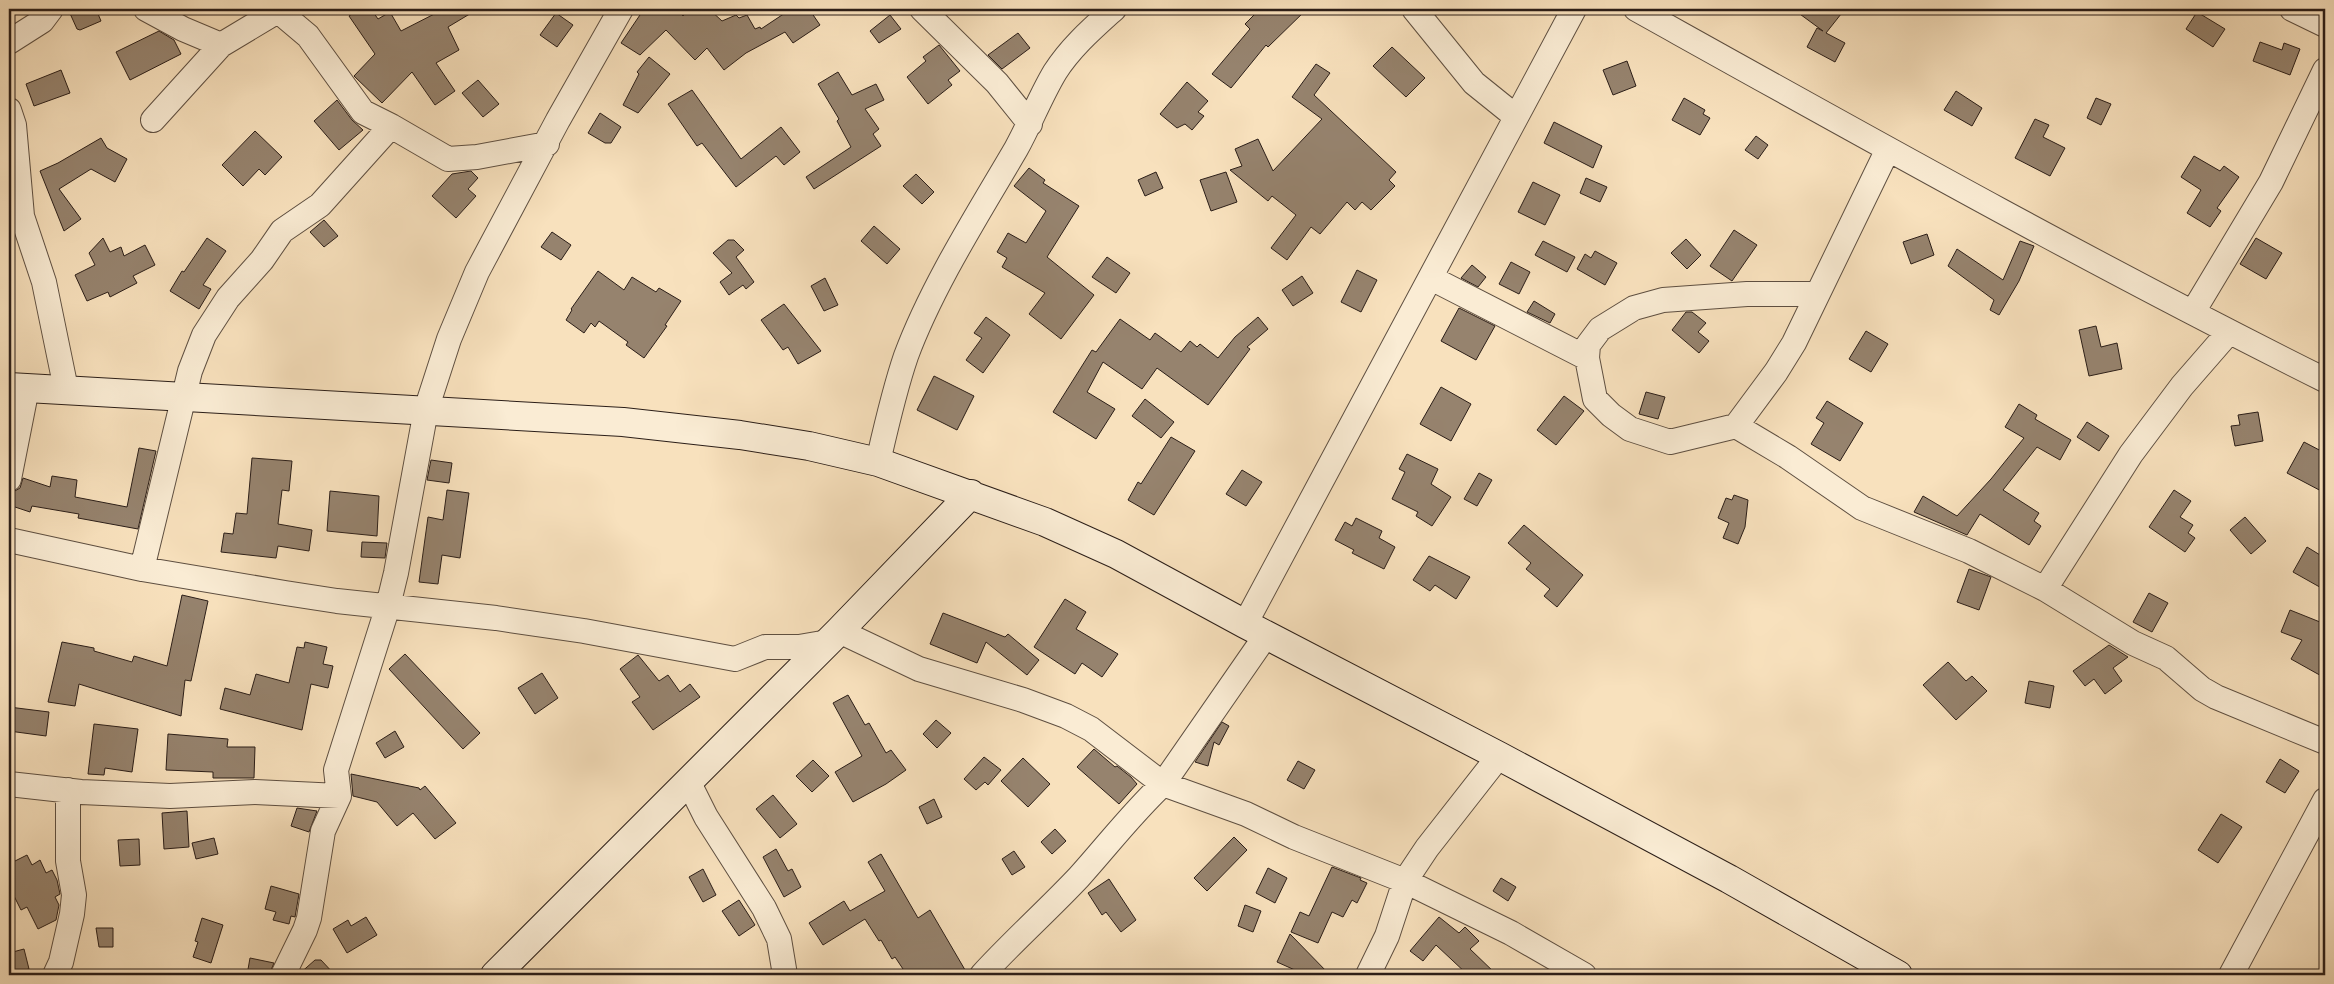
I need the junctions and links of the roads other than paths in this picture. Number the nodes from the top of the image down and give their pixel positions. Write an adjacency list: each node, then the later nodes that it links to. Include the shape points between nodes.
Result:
1 (51, 9): 12 (street, via 42,20)
2 (146, 9): 13 (street)
3 (278, 9): 13 (street); 19 (street, via 308,36 363,112)
4 (621, 9): 20 (street)
5 (922, 9): 18 (street, via 996,83)
6 (1114, 9): 18 (street, via 1069,53 1055,72)
7 (1414, 9): 16 (street, via 1474,83)
8 (1574, 9): 16 (street)
9 (1636, 9): 21 (street)
10 (2292, 9): 11 (street)
11 (2325, 25)
12 (9, 42)
13 (221, 45): 17 (street)
14 (2325, 70): 24 (street, via 2271,182)
15 (9, 110): 29 (street, via 14,126 22,216 44,282)
16 (1515, 116): 22 (street)
17 (153, 120)
18 (1030, 124): 33 (street, via 921,321 895,392)
19 (391, 126): 20 (street, via 448,159); 30 (street, via 320,205 282,231 262,260 228,298 196,351)
20 (547, 144): 31 (street, via 477,272 462,305)
21 (1888, 149): 23 (street); 24 (street)
22 (1431, 278): 26 (street); 40 (street)
23 (1817, 294): 26 (street, via 1747,294 1663,300 1634,308 1600,329 1588,345); 32 (street, via 1794,343)
24 (2193, 312): 25 (street)
25 (2229, 332): 27 (street); 38 (street, via 2182,386 2132,454)
26 (1587, 358): 32 (street, via 1595,400 1630,429 1670,442)
27 (2325, 380)
28 (18, 387): 29 (street); 34 (street)
29 (66, 389): 30 (street)
30 (183, 396): 31 (street); 37 (street)
31 (426, 410): 33 (street, via 623,422 740,435); 39 (street)
32 (1736, 426): 38 (street, via 1862,508 1969,551)
33 (878, 462): 35 (street)
34 (9, 479)
35 (971, 494): 40 (street, via 1116,554); 41 (street)
36 (9, 540): 37 (street)
37 (142, 569): 39 (street, via 337,601)
38 (2045, 589): 42 (street, via 2133,643 2166,658 2196,684 2216,696)
39 (388, 606): 41 (street, via 574,630 735,659 765,647 799,647); 48 (street, via 336,770)
40 (1256, 629): 43 (street); 46 (street)
41 (834, 636): 44 (street); 46 (street, via 919,669 1066,716 1091,729)
42 (2325, 742)
43 (1499, 756): 50 (street); 58 (street, via 1729,879)
44 (688, 781): 53 (street); 54 (street, via 706,817 764,908 779,939)
45 (9, 784): 47 (street)
46 (1163, 784): 50 (street, via 1246,814 1294,837); 55 (street, via 1141,804 1077,879)
47 (68, 790): 48 (street, via 170,796 255,792); 51 (street, via 68,862 74,895 61,962)
48 (339, 796): 52 (street, via 323,831 305,930)
49 (2325, 800): 59 (street)
50 (1405, 881): 56 (street, via 1387,936); 57 (street)
51 (55, 975)
52 (283, 975)
53 (496, 975)
54 (785, 975)
55 (982, 975)
56 (1368, 975)
57 (1584, 975)
58 (1898, 975)
59 (2231, 975)

